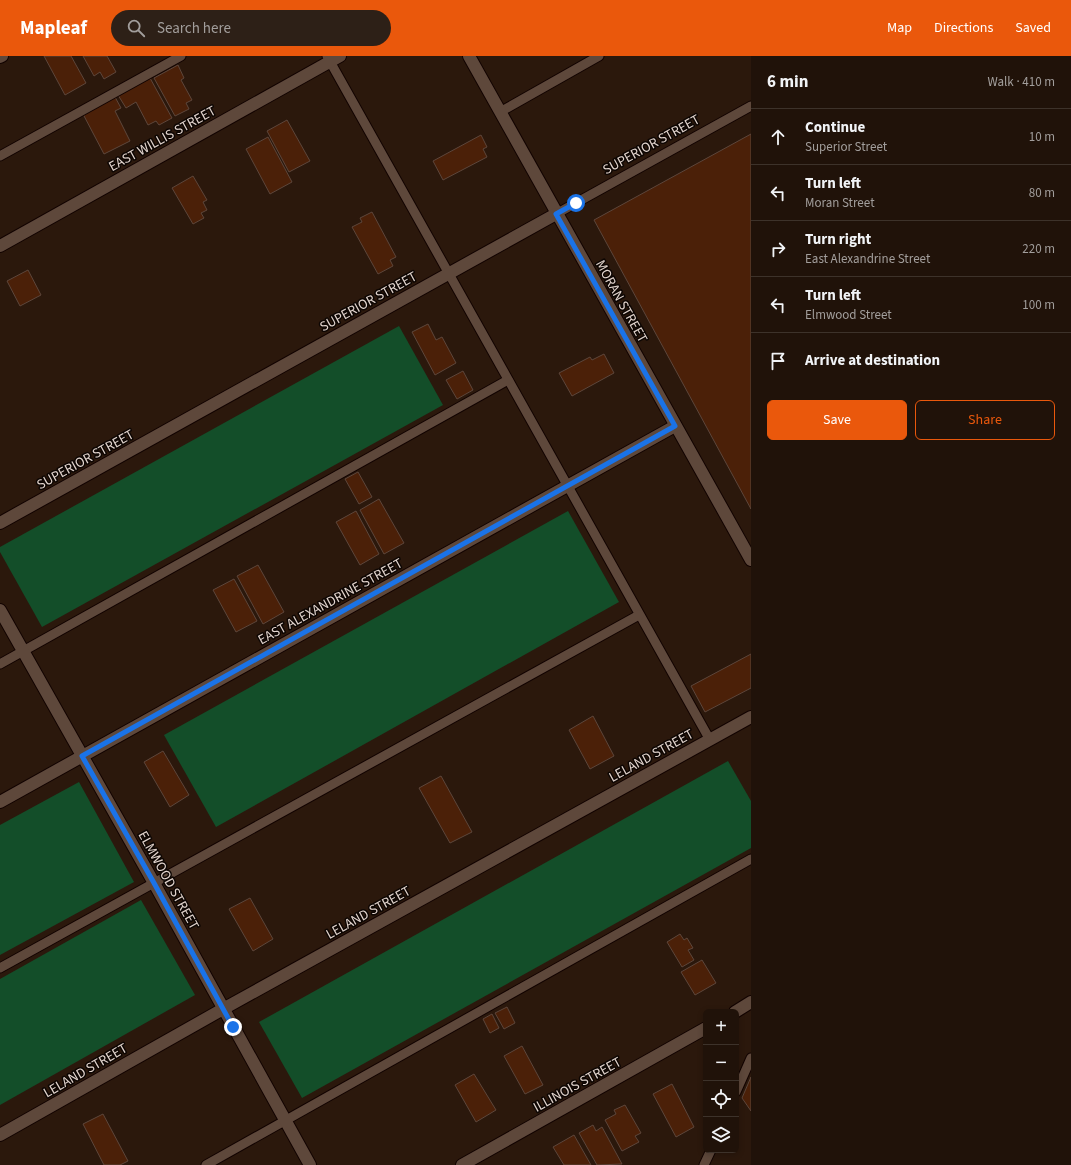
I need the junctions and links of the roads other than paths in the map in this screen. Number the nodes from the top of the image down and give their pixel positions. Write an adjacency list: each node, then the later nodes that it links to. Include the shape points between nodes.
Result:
1 (180, 56): 7 (lane)
2 (469, 56): 6 (street, MORAN STREET)
3 (599, 56): 6 (lane)
4 (332, 58): 9 (street, EAST WILLIS STREET); 10 (lane)
5 (751, 106): 8 (lane, SUPERIOR STREET)
6 (500, 112): 8 (street, MORAN STREET)
7 (0, 156)
8 (556, 214): 10 (street, SUPERIOR STREET); 12 (street, MORAN STREET)
9 (0, 246)
10 (449, 273): 11 (lane); 14 (street, SUPERIOR STREET)
11 (508, 380): 13 (lane); 18 (lane)
12 (675, 426): 13 (street, EAST ALEXANDRINE STREET); 15 (street, MORAN STREET)
13 (568, 486): 17 (lane); 22 (street, EAST ALEXANDRINE STREET)
14 (0, 523)
15 (751, 560)
16 (0, 610): 18 (street, ELMWOOD STREET)
17 (640, 615): 21 (lane); 25 (lane)
18 (23, 651): 19 (lane); 22 (street, ELMWOOD STREET)
19 (0, 664)
20 (751, 717): 21 (street, LELAND STREET)
21 (710, 740): 28 (street, LELAND STREET)
22 (82, 756): 23 (street, EAST ALEXANDRINE STREET); 25 (street, ELMWOOD STREET)
23 (0, 802)
24 (751, 859): 33 (lane)
25 (154, 883): 26 (lane); 28 (street, ELMWOOD STREET)
26 (0, 968)
27 (751, 1002): 29 (street)
28 (223, 1009): 33 (street, ELMWOOD STREET); 34 (street, LELAND STREET)
29 (739, 1010)
30 (703, 1030): 38 (street, ILLINOIS STREET)
31 (751, 1058): 32 (lane)
32 (739, 1085)
33 (286, 1121): 36 (lane); 37 (street, ELMWOOD STREET)
34 (0, 1135)
35 (710, 1153): 39 (lane)
36 (206, 1165)
37 (310, 1165)
38 (462, 1165)
39 (704, 1165)

